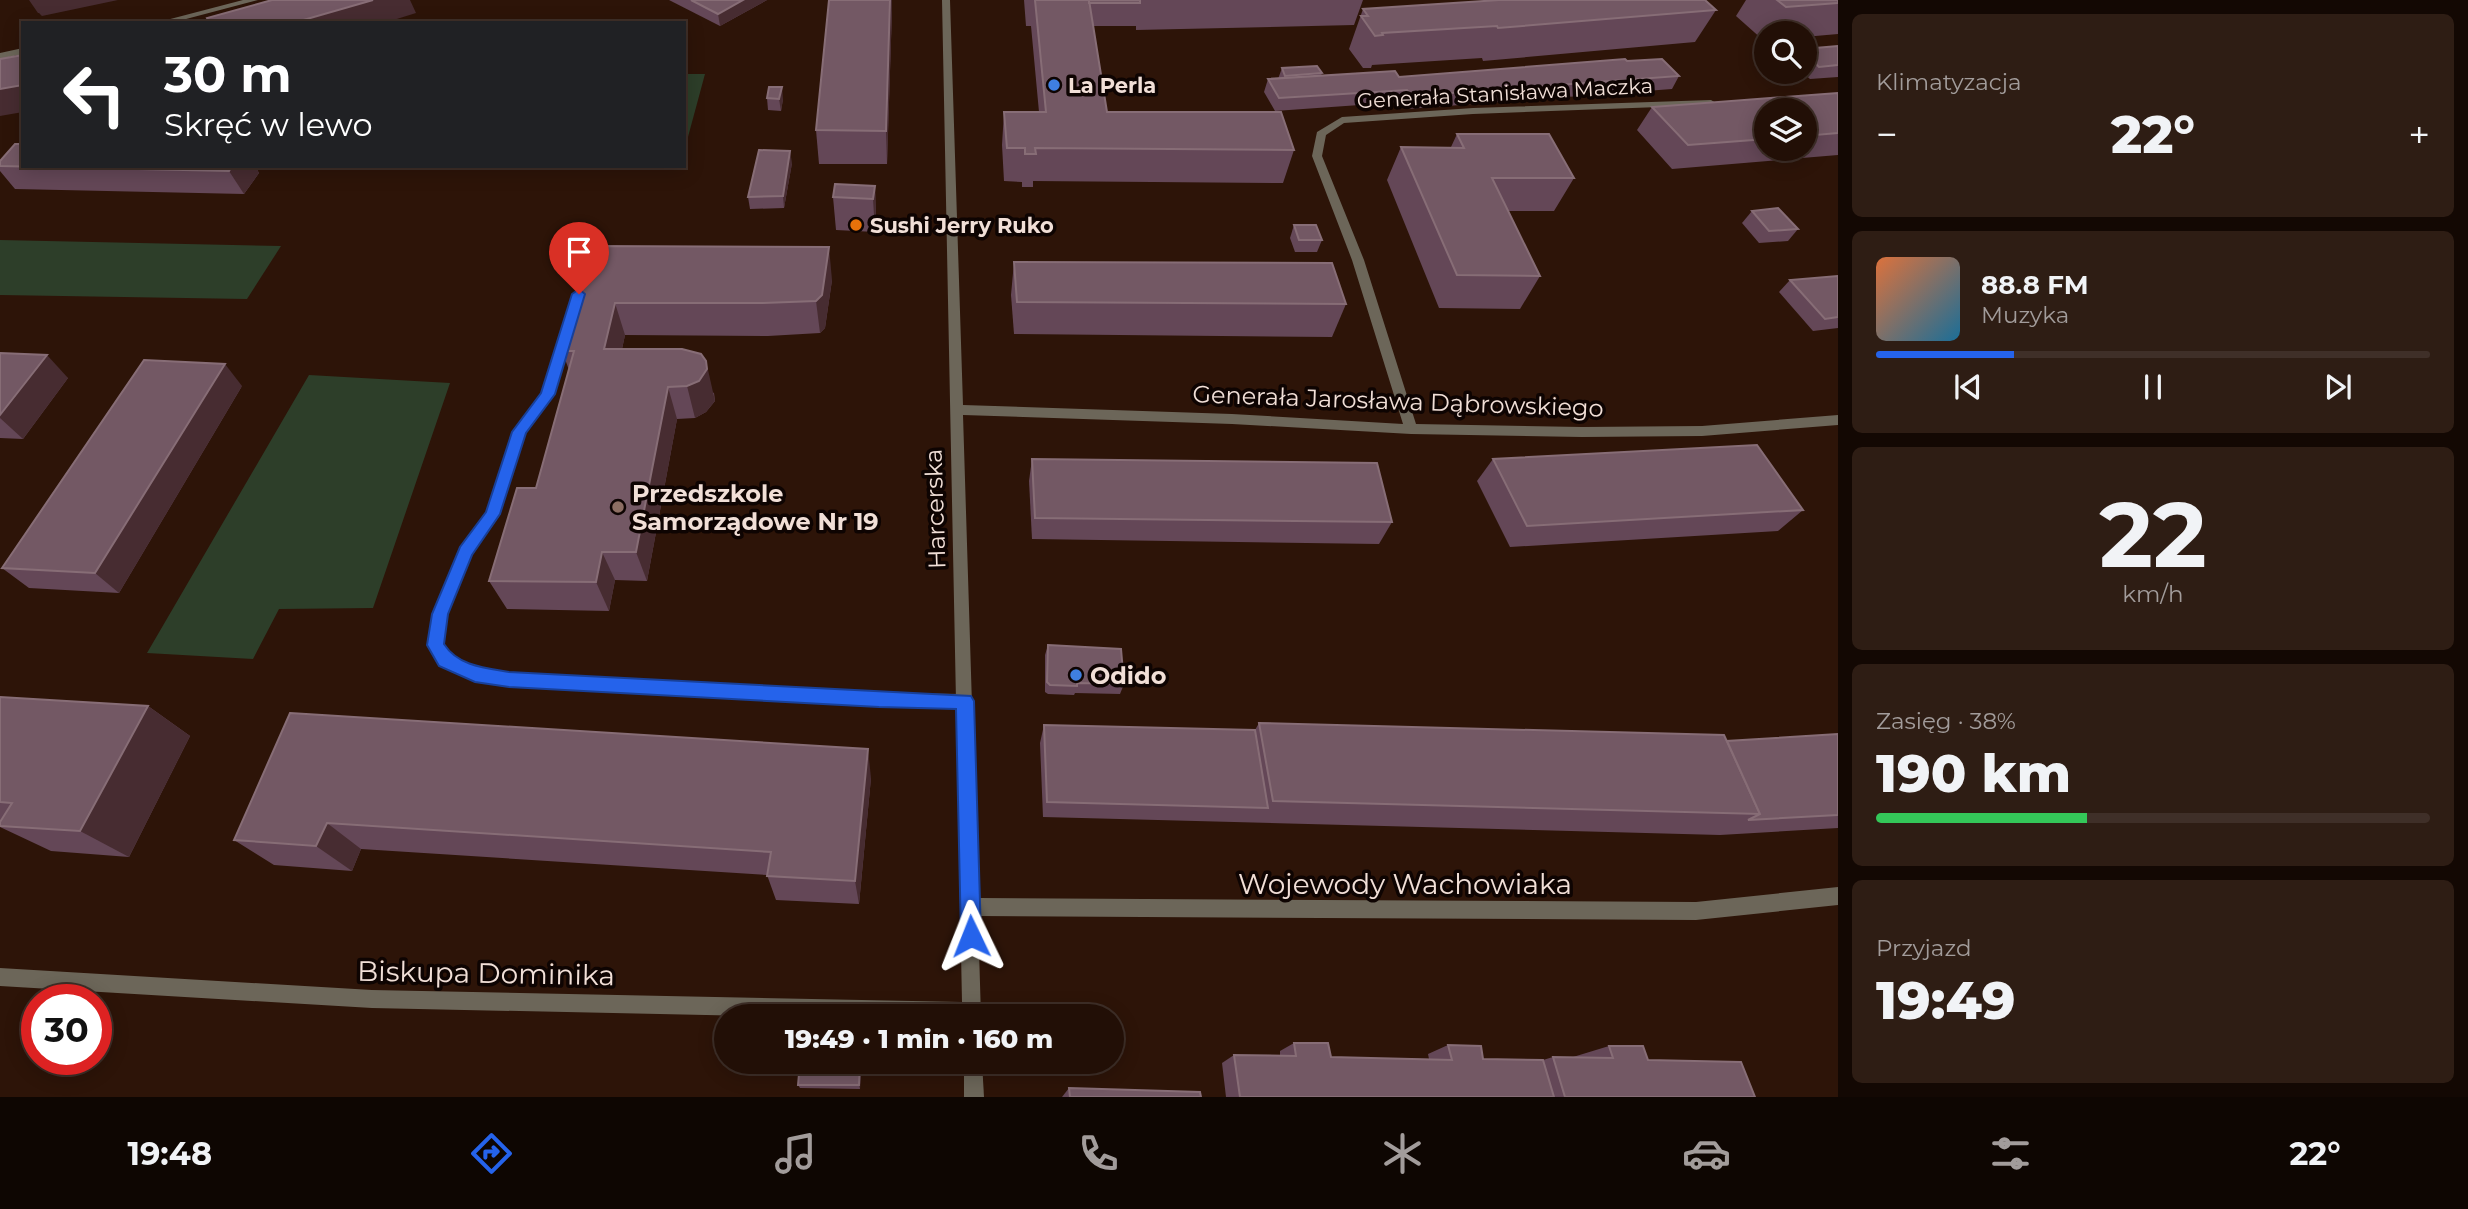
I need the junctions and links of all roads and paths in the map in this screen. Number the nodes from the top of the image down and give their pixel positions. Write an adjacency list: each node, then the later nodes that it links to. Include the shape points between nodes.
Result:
1 (254, 0): 3 (street)
2 (946, 0): 8 (street, Harcerska)
3 (167, 21)
4 (21, 51): 5 (street)
5 (0, 55)
6 (1728, 102): 10 (street, Generała Stanisława Maczka, via 1342,120 1321,134 1317,156 1358,260)
7 (579, 294): 11 (street, via 548,394 520,432 493,514 466,552 440,614 435,645 445,661 475,674 509,680)
8 (957, 410): 10 (street, Generała Jarosława Dąbrowskiego); 11 (street, Harcerska)
9 (1838, 420): 10 (street, Generała Jarosława Dąbrowskiego, via 1702,431)
10 (1411, 429)
11 (965, 701): 13 (street, Harcerska)
12 (1838, 895): 13 (street, Wojewody Wachowiaka, via 1684,911)
13 (970, 907): 15 (street, Harcerska)
14 (0, 977): 16 (street, Biskupa Dominika, via 372,999)
15 (972, 1004)
16 (714, 1008)
17 (973, 1074): 18 (street)
18 (974, 1097)

